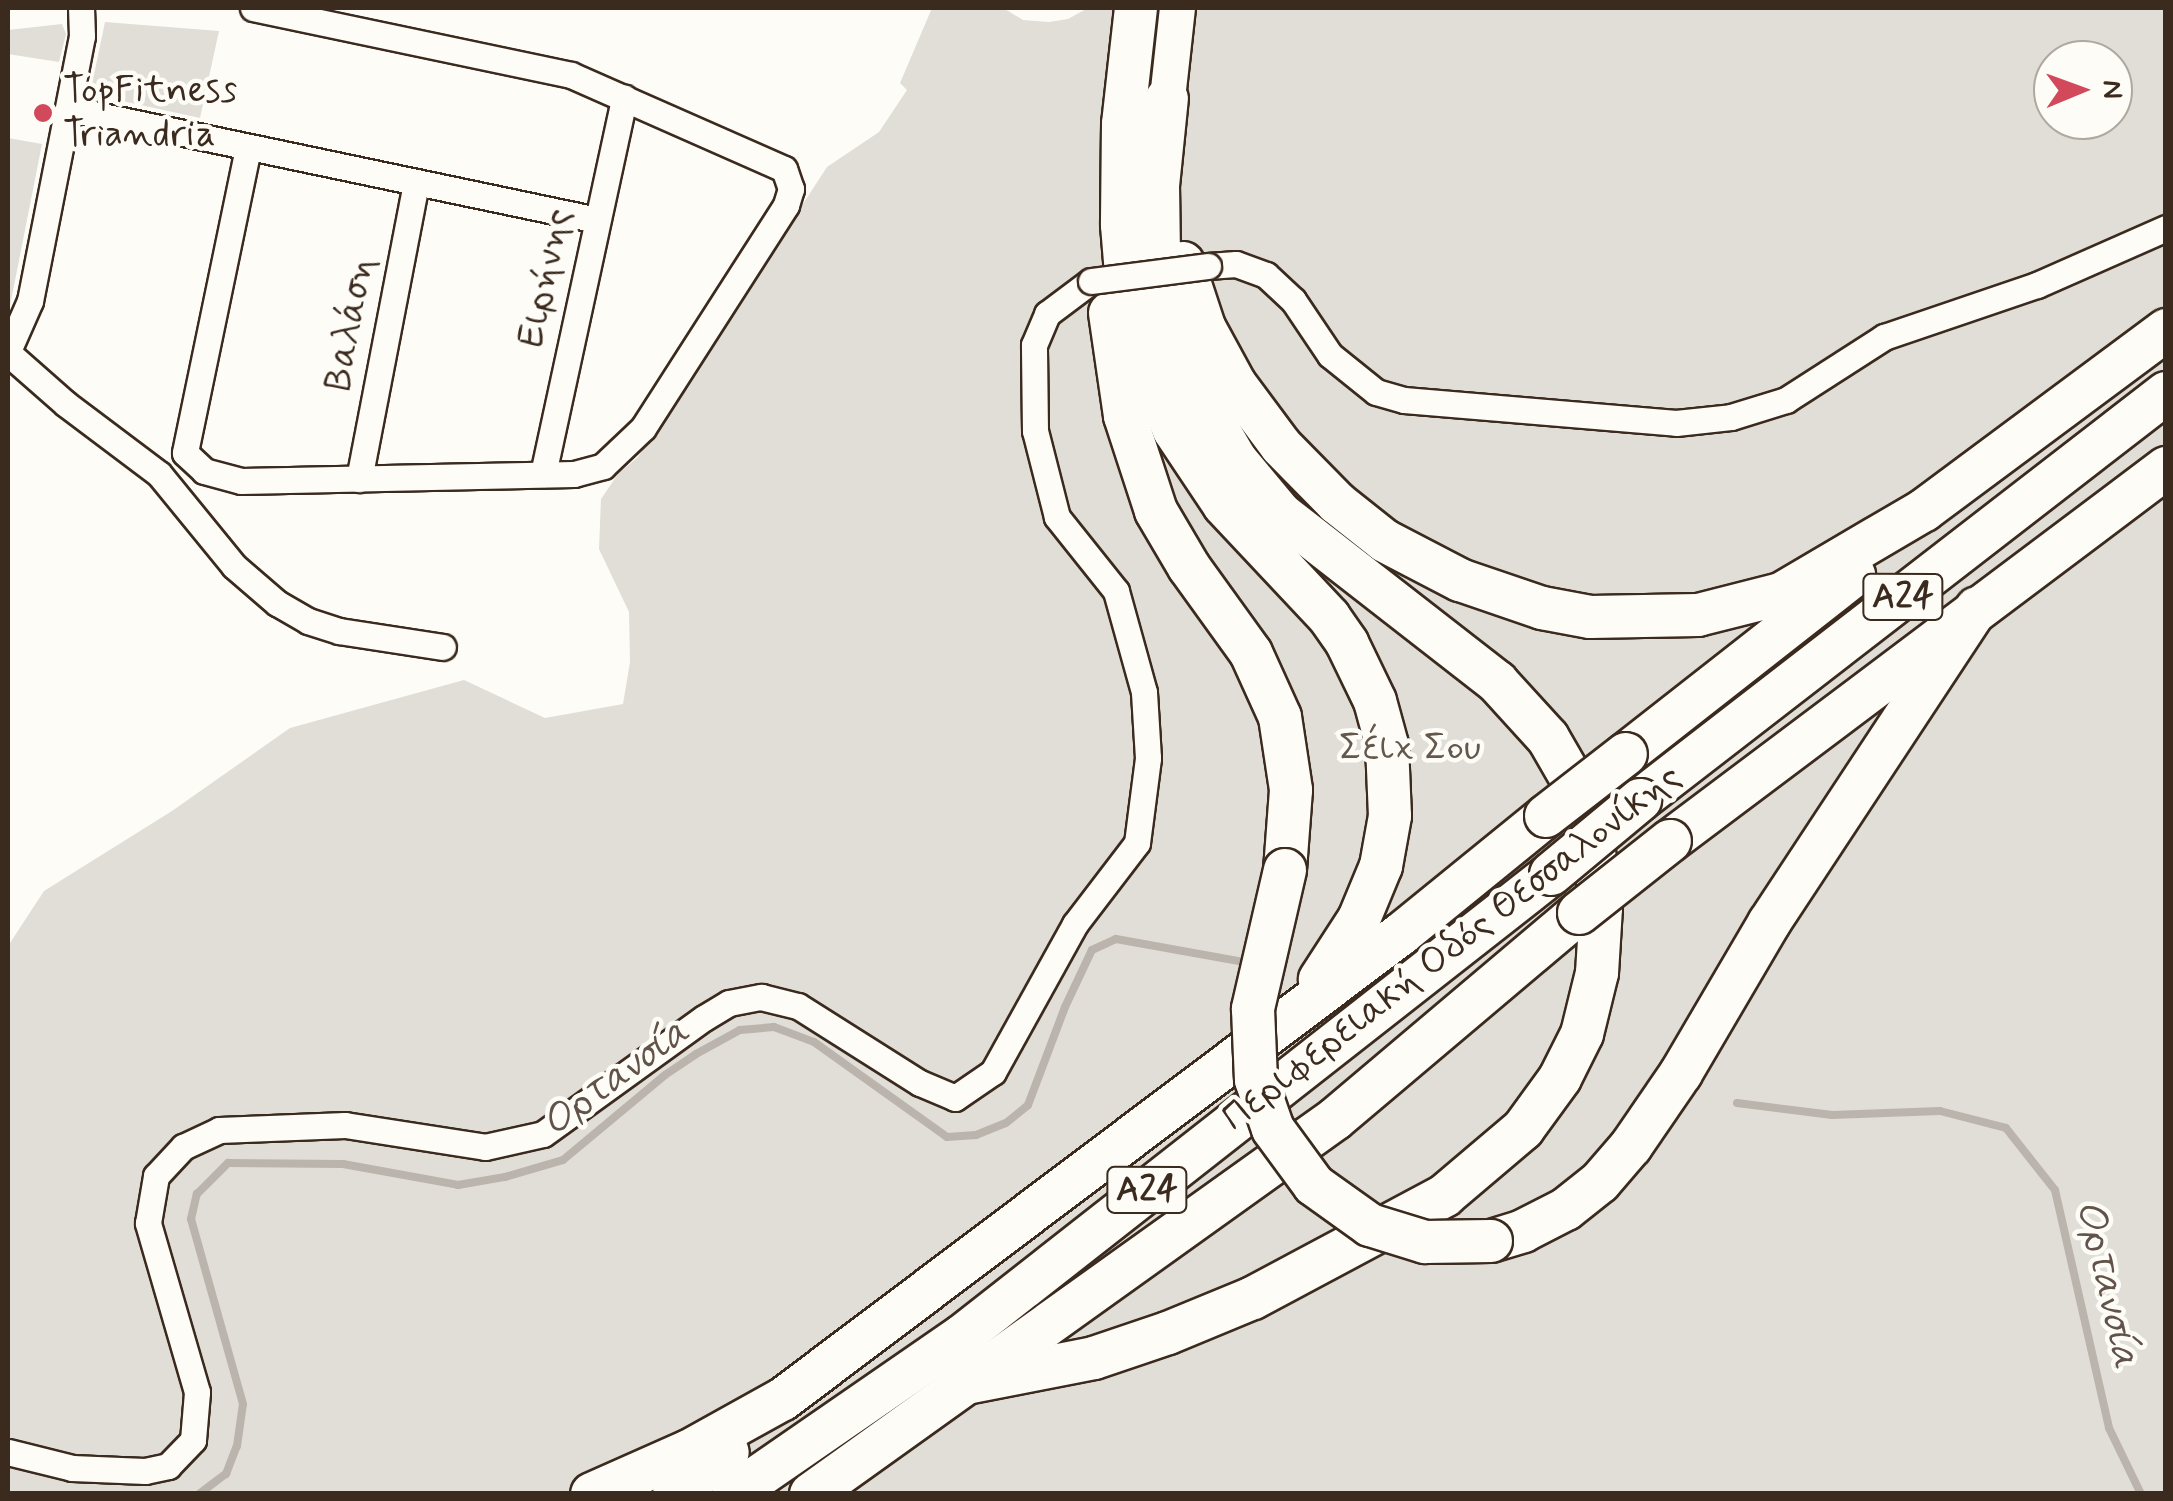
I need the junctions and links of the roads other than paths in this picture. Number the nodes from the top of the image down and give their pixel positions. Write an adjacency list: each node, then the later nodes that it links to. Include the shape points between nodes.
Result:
1 (82, 8): 7 (street)
2 (253, 8): 5 (street, via 536,65)
3 (1136, 8): 8 (highway)
4 (1177, 8): 6 (main road)
5 (624, 98): 11 (street, Ειρήνης); 17 (street, via 784,169 791,178 786,206 632,441 603,466)
6 (1167, 98): 19 (highway, via 1180,250 1219,356 1264,426 1319,487 1384,541 1425,564 1567,614 1698,615 1780,594); 23 (highway, via 1159,256 1172,328 1201,400 1236,460 1281,514 1497,682 1548,738 1574,783 1593,844 1602,908 1598,960 1588,1014 1560,1078 1523,1129 1444,1196 1253,1298 1168,1333 1094,1358)
7 (68, 109): 9 (street); 14 (street, via 30,301)
8 (1123, 124): 20 (highway, bridge, via 1106,254 1125,416 1156,511 1251,653 1274,701 1290,776 1285,870 1253,1010 1256,1080 1273,1129 1314,1185 1370,1225 1425,1242 1491,1241 1538,1224 1600,1182 1682,1073 1770,923); 22 (highway, via 1126,286 1162,404 1224,505 1347,643 1376,701 1387,745 1390,816 1373,890 1328,969)
9 (248, 148): 10 (street); 18 (street, via 186,458 204,471 241,480)
10 (416, 183): 11 (street); 18 (street, Βαλάση)
11 (597, 220): 17 (street, Ειρήνης)
12 (2166, 228): 25 (street, bridge, via 2037,285 1884,337 1786,400 1676,423 1404,400 1376,392 1330,355 1266,275 1236,264 1091,281 1047,314 1034,345 1035,431 1057,517 1116,591 1144,692 1148,758 1137,843 1075,924 993,1072 955,1098 920,1084 798,1006 761,997 729,1003 704,1018 543,1134 484,1147 345,1125 219,1130 183,1147 156,1176 148,1222 197,1392 193,1440 168,1466 146,1471 72,1468)
13 (2166, 330): 19 (highway)
14 (8, 352): 21 (street, via 159,474 234,566 277,603 339,631)
15 (2166, 393): 28 (highway, Περιφερειακή Οδός Θεσσαλονίκης / Α24, bridge, via 962,1336)
16 (2166, 468): 20 (highway, Περιφερειακή Οδός Θεσσαλονίκης / Α24)
17 (543, 474): 18 (street)
18 (360, 478)
19 (1924, 510): 22 (highway, bridge, via 1844,586)
20 (1977, 608): 23 (highway, Περιφερειακή Οδός Θεσσαλονίκης / Α24, bridge, via 1670,841 1335,1119)
21 (443, 647)
22 (1290, 1014): 24 (highway, via 952,1276)
23 (972, 1382): 29 (highway, Περιφερειακή Οδός Θεσσαλονίκης / Α24)
24 (761, 1414): 26 (highway); 27 (highway, via 723,1458)
25 (8, 1452)
26 (592, 1494)
27 (674, 1494)
28 (732, 1494)
29 (812, 1494)

